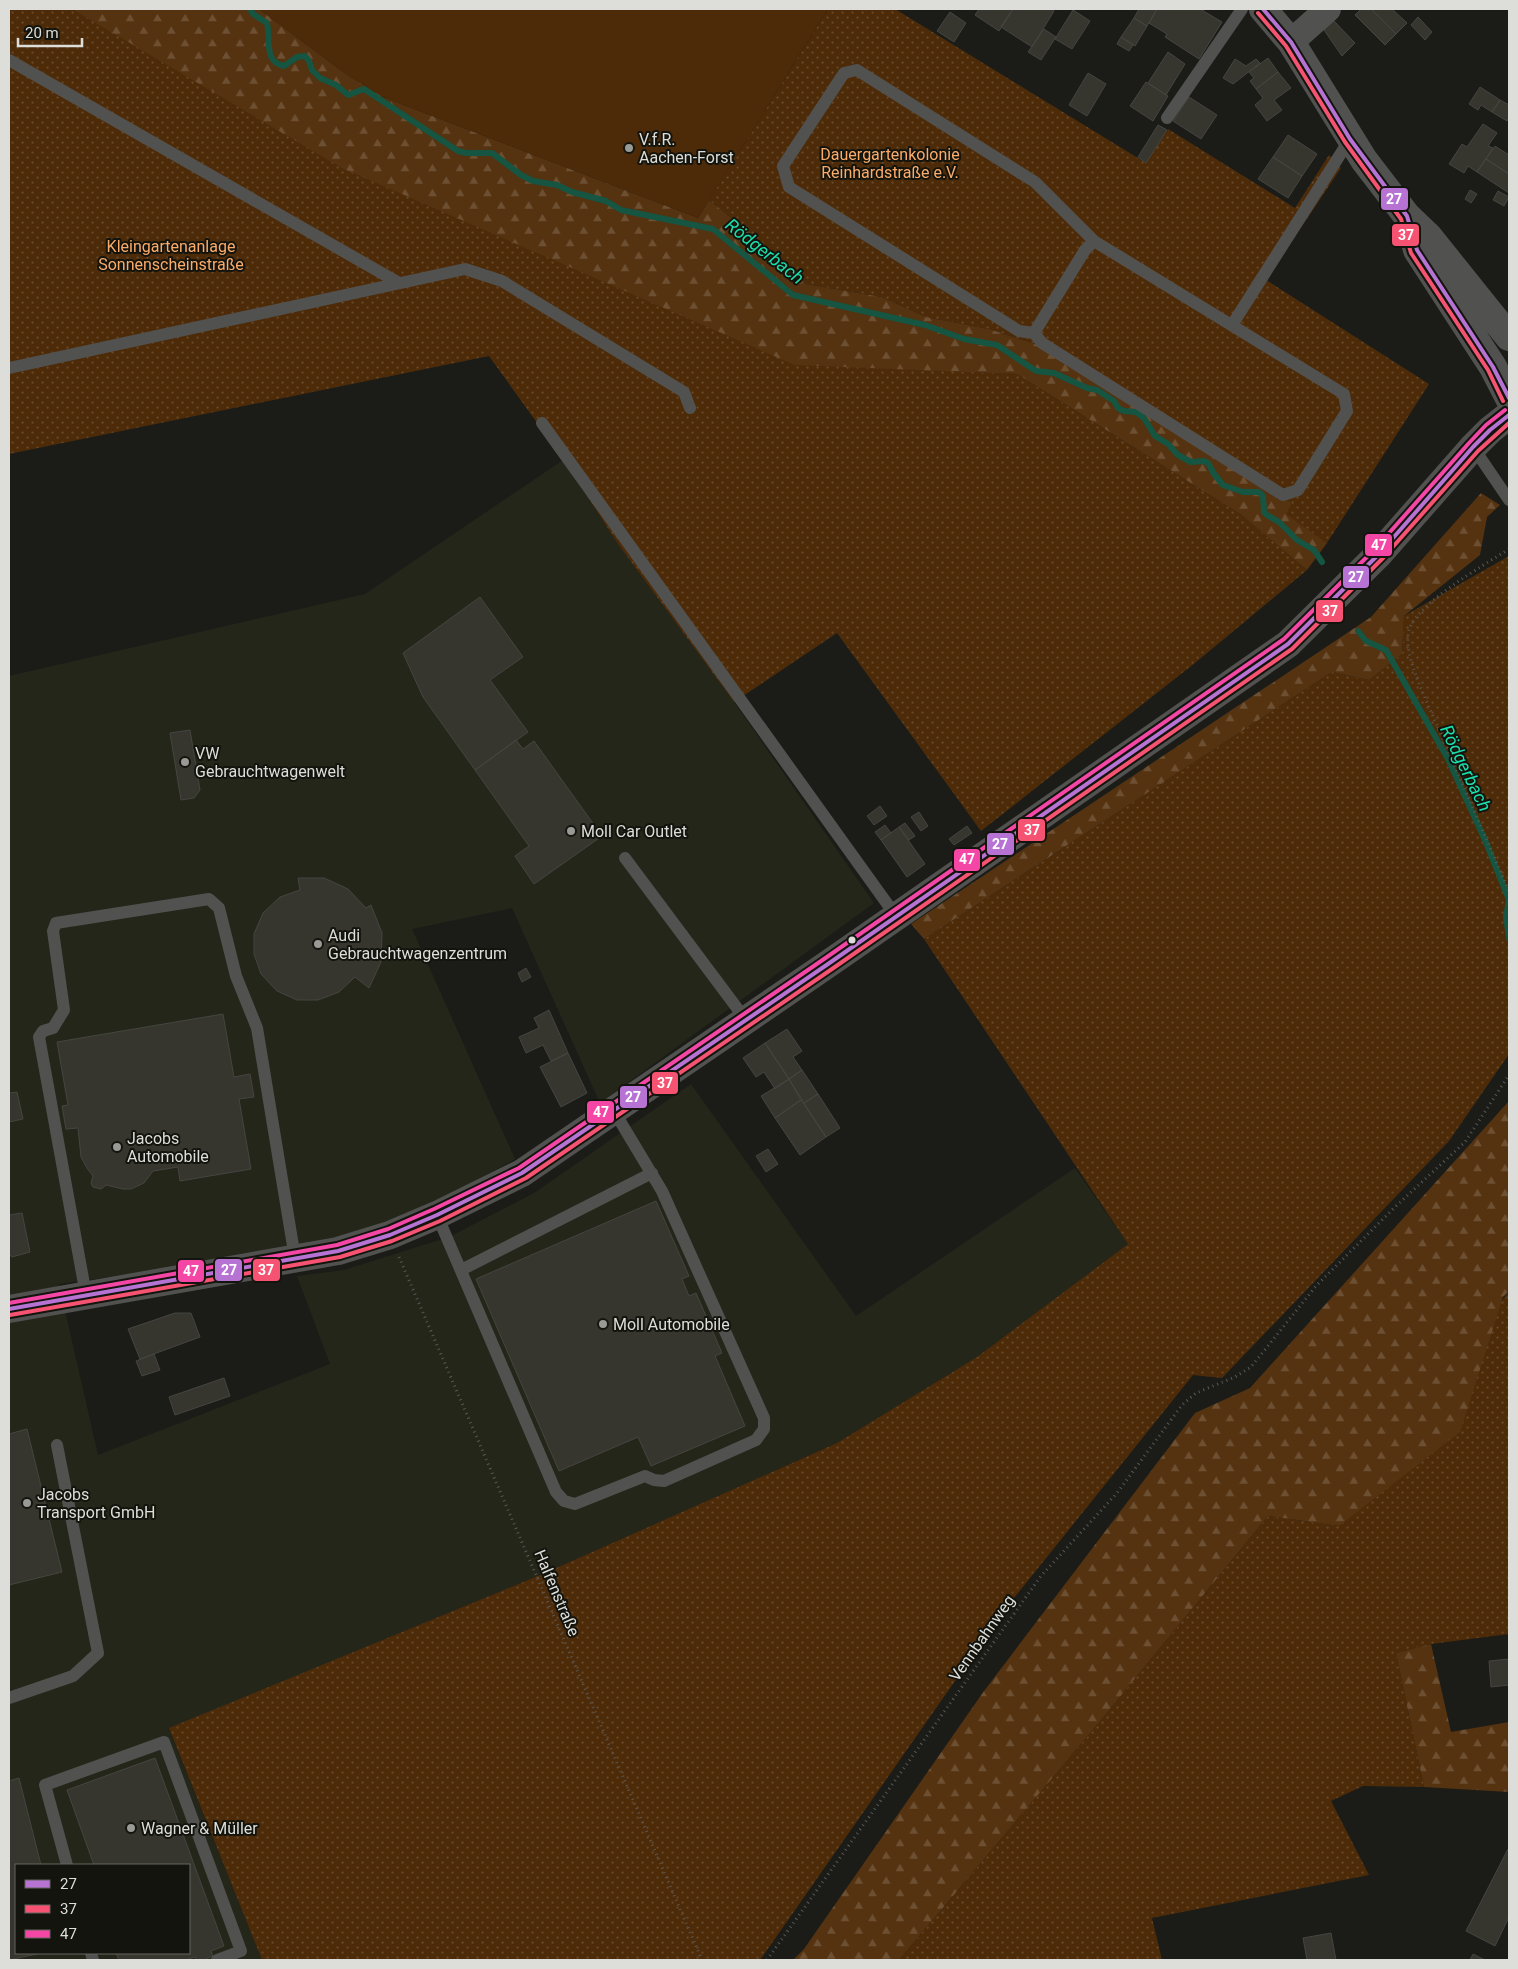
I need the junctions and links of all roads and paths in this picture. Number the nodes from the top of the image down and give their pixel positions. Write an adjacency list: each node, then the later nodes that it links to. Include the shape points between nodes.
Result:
1 (1242, 9): 6 (lane)
2 (1263, 9): 4 (street)
3 (1328, 9): 4 (street)
4 (1291, 42): 7 (street)
5 (9, 60): 10 (lane)
6 (1167, 118)
7 (1350, 139): 8 (street); 11 (lane)
8 (1407, 216): 13 (street, via 1429,237); 15 (street, via 1416,250 1493,367)
9 (1094, 241): 11 (lane); 12 (lane, via 1085,250); 12 (lane, via 1035,182 857,70 844,73 793,150 783,166 788,187 1019,331)
10 (398, 283): 14 (lane); 16 (lane, via 465,269 502,281 684,392)
11 (1232, 325): 12 (lane, via 1344,394 1347,411 1298,490 1283,495 1042,343)
12 (1034, 333)
13 (1509, 337)
14 (9, 368)
15 (1509, 398)
16 (690, 408)
17 (1509, 415): 19 (street)
18 (542, 423): 24 (lane)
19 (1473, 447): 20 (lane); 24 (street, via 1379,554 1288,644)
20 (1509, 500)
21 (1509, 549): 23 (path, via 1450,587 1420,612 1408,633 1410,660 1422,692)
22 (625, 858): 25 (lane)
23 (1509, 891)
24 (896, 916): 25 (street)
25 (746, 1020): 27 (street)
26 (1509, 1075): 40 (path, Vennbahnweg, via 1465,1142 1316,1286 1251,1367 1182,1404 1117,1493 1042,1576)
27 (614, 1111): 28 (lane); 29 (street, via 522,1173)
28 (652, 1173): 32 (lane); 32 (lane, via 764,1418 764,1430 756,1440 664,1481 645,1476 575,1504 564,1501 556,1492)
29 (437, 1215): 30 (street); 32 (lane)
30 (390, 1235): 31 (street, via 338,1251); 39 (path, Halfenstraße)
31 (295, 1258): 33 (street); 33 (lane, via 257,1028 236,976 219,908 209,899 56,923 53,931 64,1010 53,1028 43,1031 39,1037)
32 (461, 1270)
33 (86, 1295): 34 (street)
34 (9, 1309)
35 (57, 1445): 36 (lane, via 98,1653 73,1676)
36 (9, 1698)
37 (67, 1864): 38 (lane, via 45,1785 164,1742 241,1951)
38 (217, 1960)
39 (702, 1960)
40 (767, 1960)

